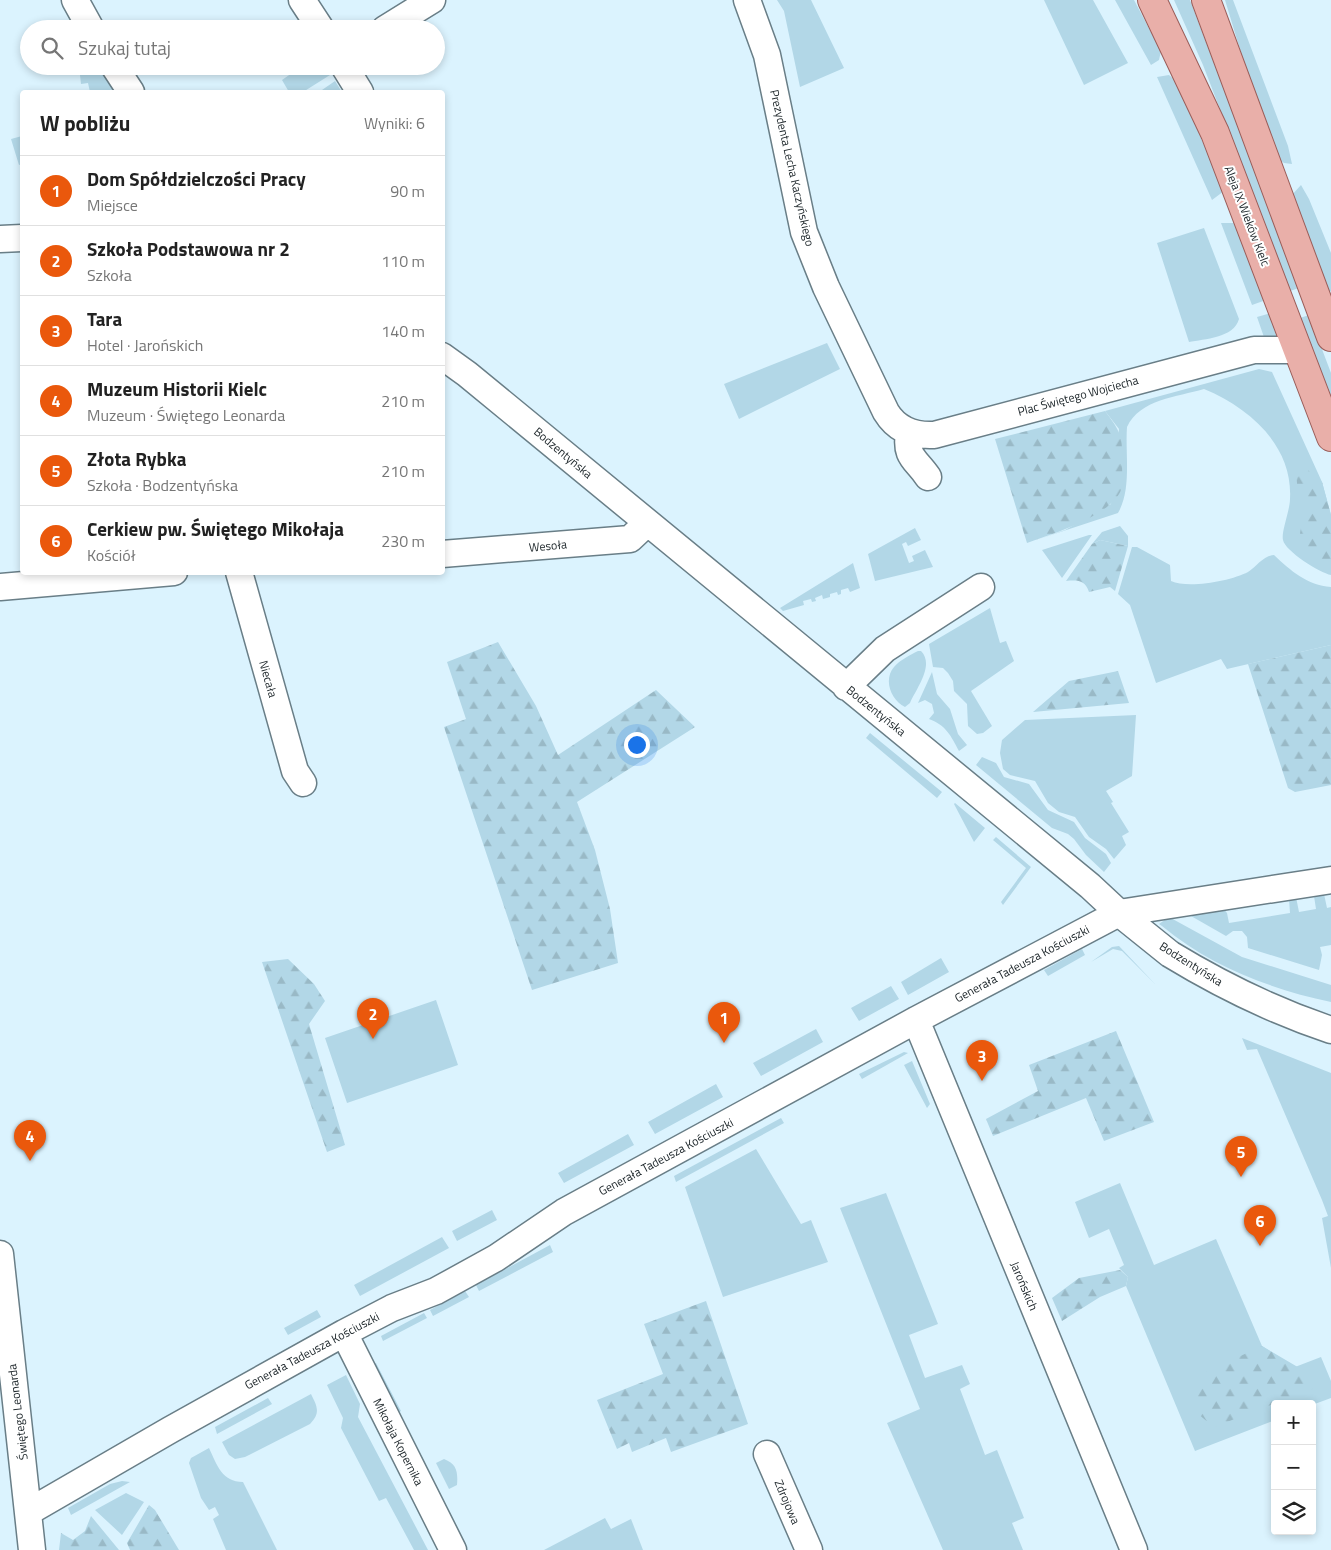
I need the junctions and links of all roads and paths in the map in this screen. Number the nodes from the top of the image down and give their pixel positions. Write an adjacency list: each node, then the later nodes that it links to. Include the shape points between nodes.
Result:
1 (76, 0): 7 (street)
2 (302, 0): 8 (street)
3 (432, 0): 9 (street)
4 (747, 0): 19 (street, Prezydenta Lecha Kaczyńskiego, via 767,55 797,204 812,255 886,412)
5 (1152, 0): 17 (main road, Aleja IX Wieków Kielc, via 1215,133)
6 (1206, 0): 16 (main road)
7 (87, 20)
8 (315, 20)
9 (400, 20)
10 (120, 75): 12 (street)
11 (350, 75): 13 (street)
12 (130, 90)
13 (359, 90)
14 (20, 238): 15 (street)
15 (0, 239)
16 (1331, 337)
17 (1298, 350): 19 (street, Plac Świętego Wojciecha, via 1251,350 934,435); 20 (main road, Aleja IX Wieków Kielc)
18 (445, 358): 22 (street, Bodzentyńska)
19 (908, 433): 21 (street, via 910,456)
20 (1331, 437)
21 (928, 477)
22 (647, 523): 23 (street, Wesoła, via 630,539); 28 (street, Bodzentyńska)
23 (445, 554)
24 (139, 575): 26 (street)
25 (240, 575): 29 (street, Niecała, via 294,771)
26 (0, 587)
27 (981, 587): 28 (street, via 885,649)
28 (846, 687): 31 (street, Bodzentyńska)
29 (303, 783)
30 (1331, 880): 31 (street, Generała Tadeusza Kościuszki)
31 (1119, 913): 32 (street, Generała Tadeusza Kościuszki); 33 (street, Bodzentyńska, via 1170,954 1210,978 1277,1010)
32 (916, 1020): 35 (street, Generała Tadeusza Kościuszki, via 564,1212 475,1270); 41 (street, Jarońskich)
33 (1331, 1030)
34 (0, 1254): 37 (street, Świętego Leonarda)
35 (344, 1333): 37 (street, Generała Tadeusza Kościuszki); 39 (street, Mikołaja Kopernika)
36 (767, 1454): 40 (street, Zdrojowa)
37 (30, 1512): 38 (street, Świętego Leonarda)
38 (32, 1550)
39 (453, 1550)
40 (809, 1550)
41 (1134, 1550)

